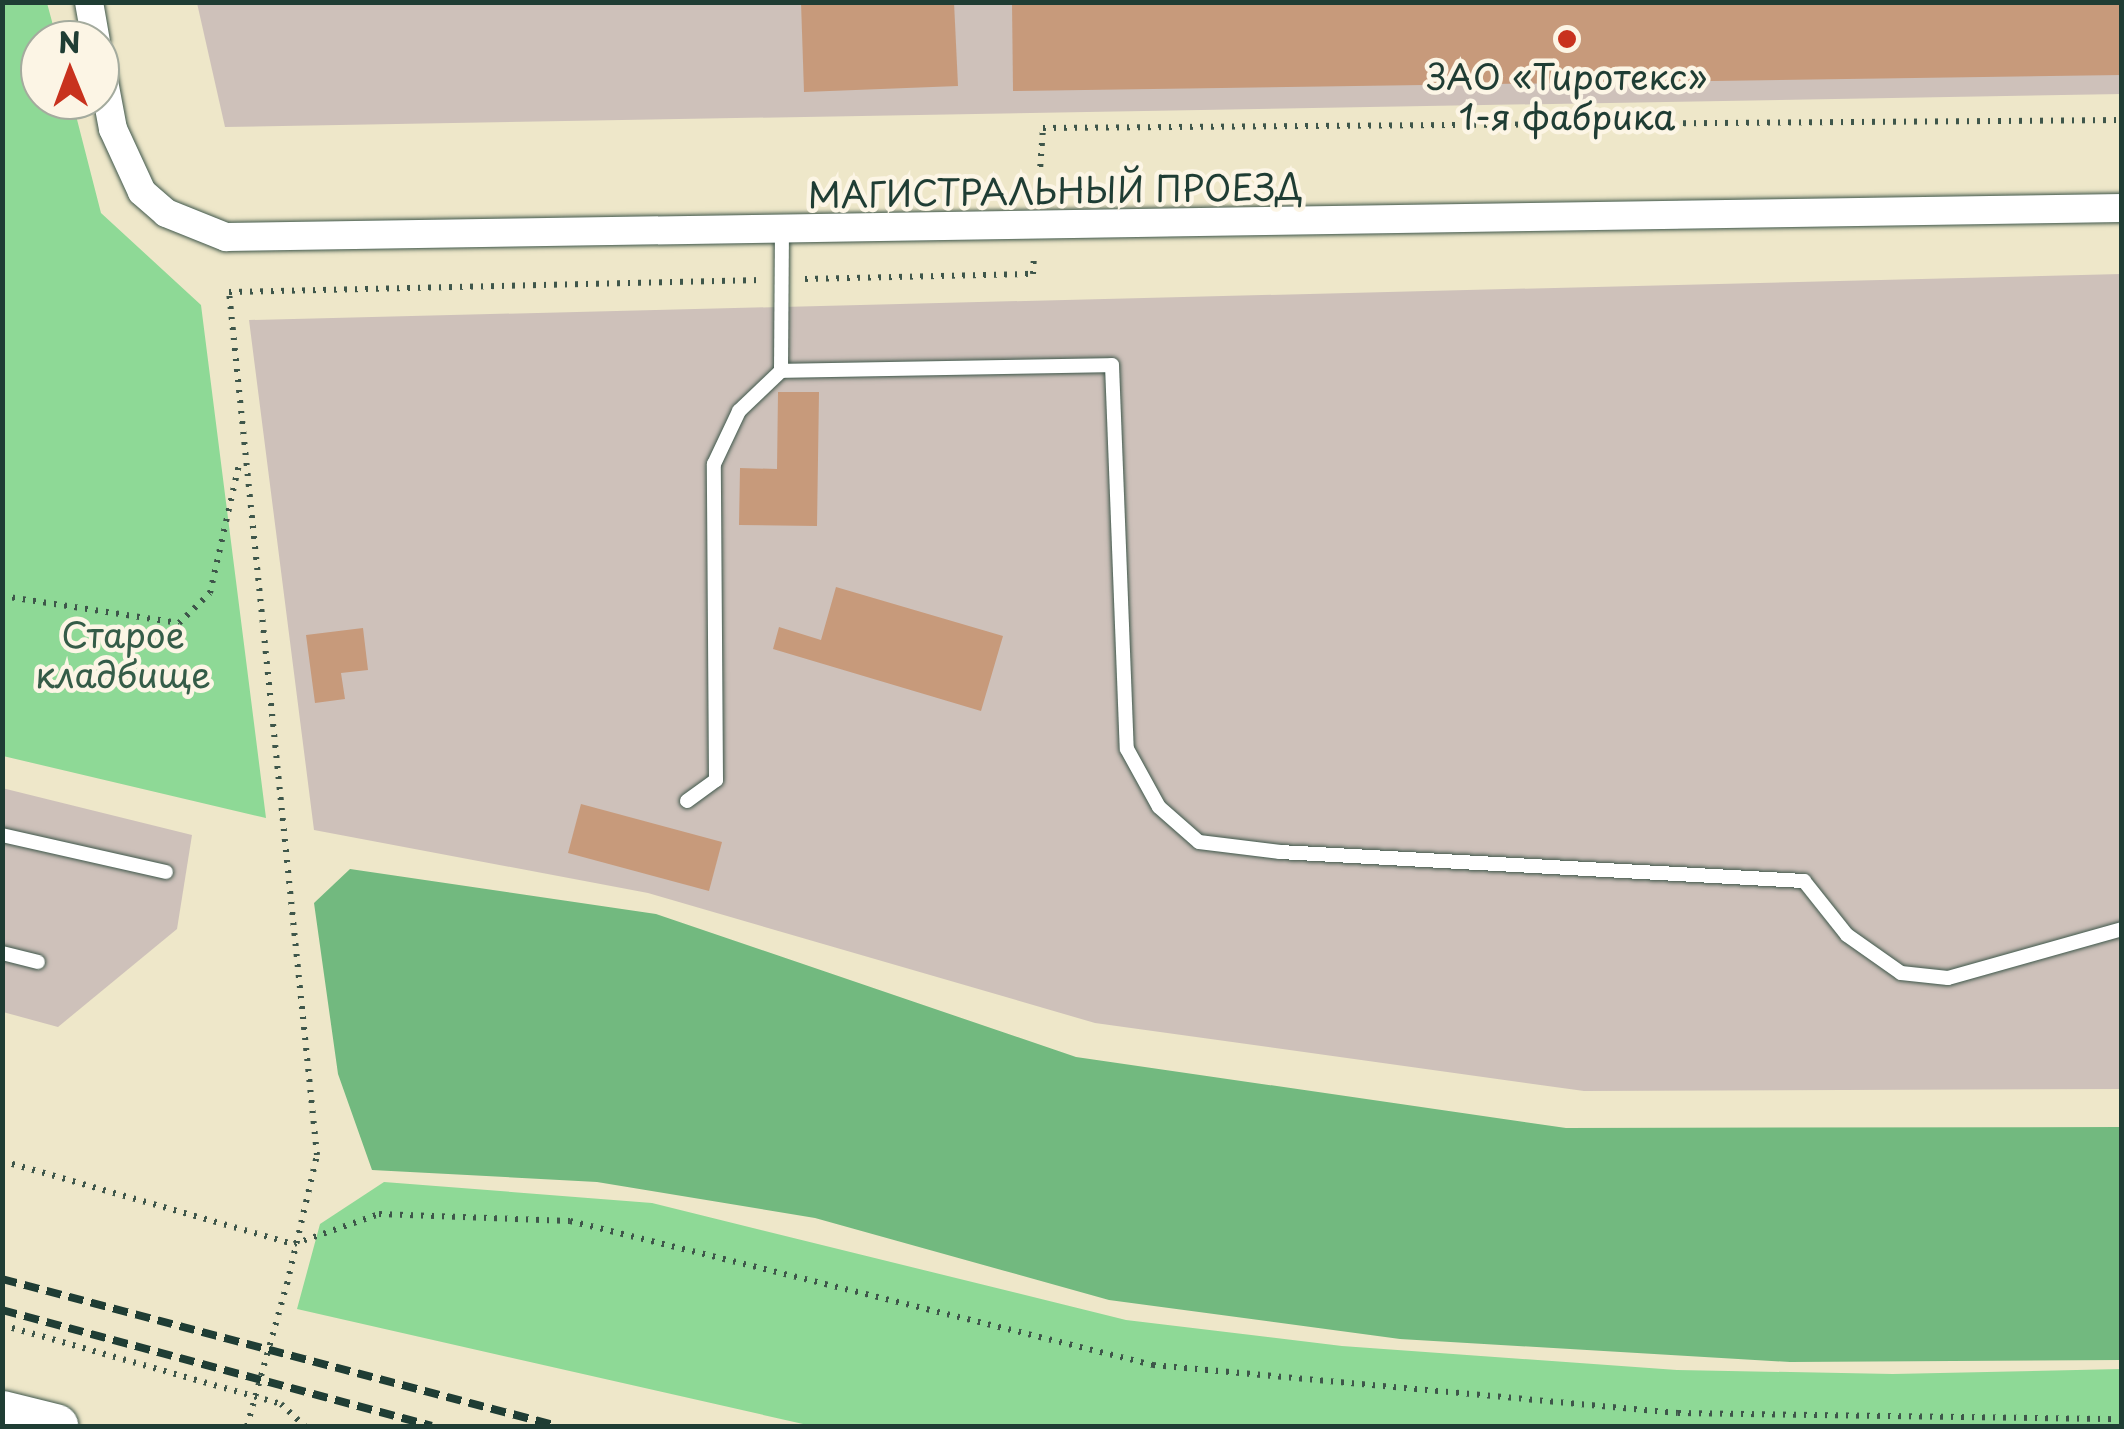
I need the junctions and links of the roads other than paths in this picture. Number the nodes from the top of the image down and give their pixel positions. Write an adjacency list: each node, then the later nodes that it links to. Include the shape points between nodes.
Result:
1 (111, 120): 3 (street, МАГИСТРАЛЬНЫЙ ПРОЕЗД, via 142,192 166,213 226,236)
2 (2122, 208): 3 (street, МАГИСТРАЛЬНЫЙ ПРОЕЗД)
3 (782, 232): 4 (lane)
4 (781, 371): 5 (lane, via 739,410 714,464 716,780); 8 (lane, via 1112,365 1127,750 1159,807 1199,842 1804,881 1847,935 1901,974 1932,976)
5 (687, 801)
6 (2, 835): 7 (lane)
7 (166, 872)
8 (2122, 929)
9 (2, 953): 10 (lane)
10 (38, 962)
11 (2, 1413): 12 (main road)
12 (54, 1426)

